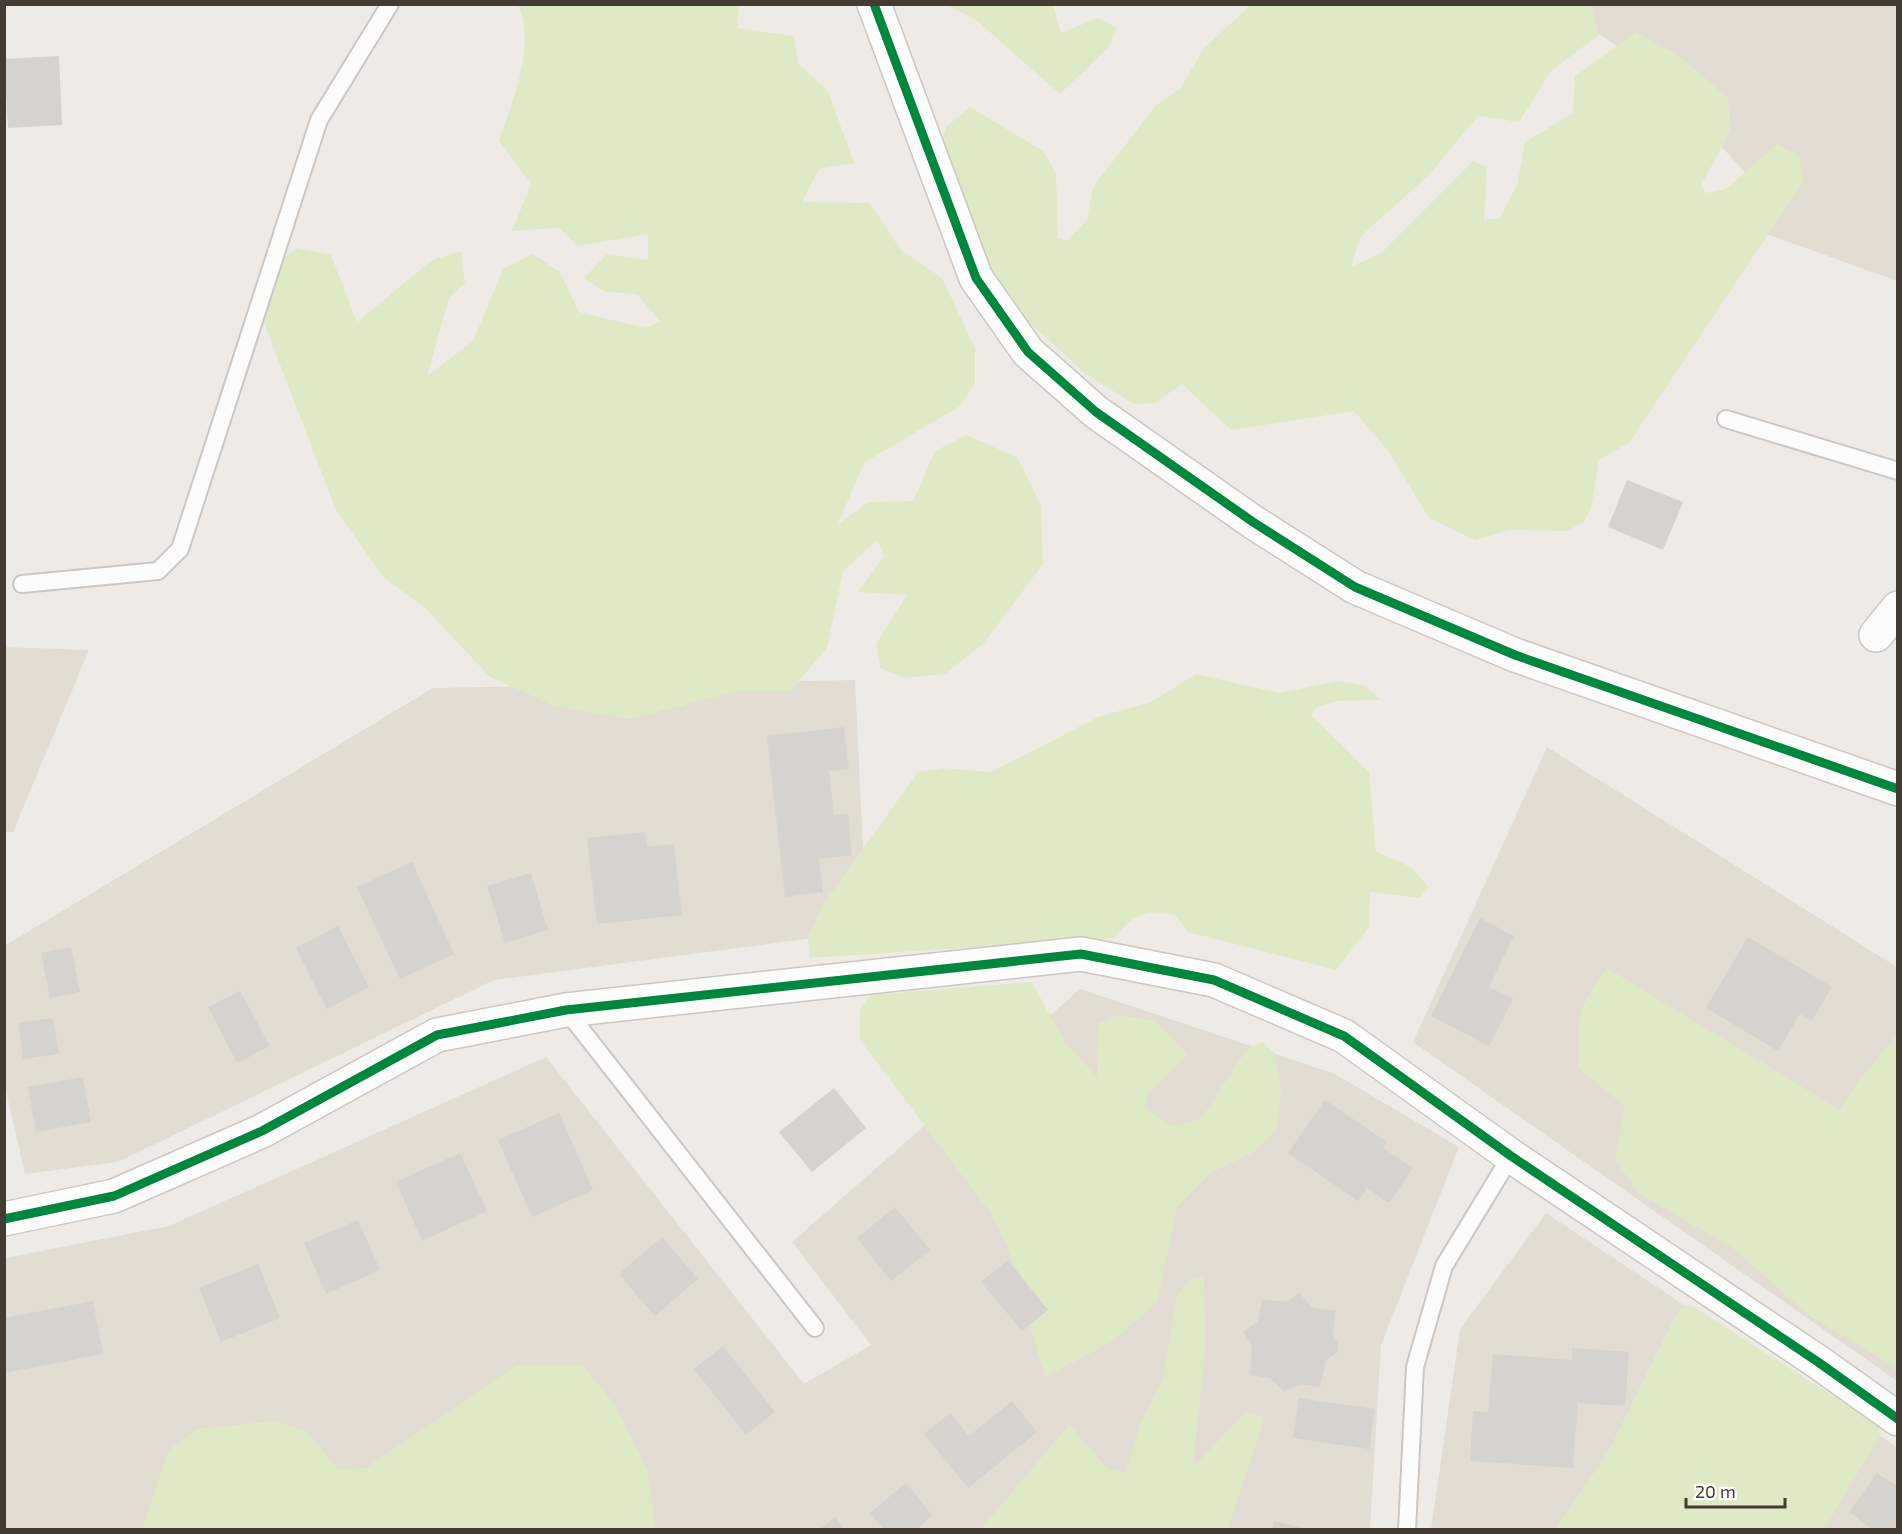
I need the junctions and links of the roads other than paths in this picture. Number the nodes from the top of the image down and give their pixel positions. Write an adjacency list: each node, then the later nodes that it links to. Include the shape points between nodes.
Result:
1 (390, 4): 5 (lane, via 319,120 180,549 158,571)
2 (874, 4): 8 (street, via 976,278 1028,352 1096,412 1253,522 1355,587 1515,655)
3 (1726, 419): 4 (lane)
4 (1898, 471)
5 (22, 584)
6 (1898, 608): 7 (street)
7 (1876, 635)
8 (1898, 789)
9 (566, 1010): 10 (street, via 1080,954 1215,980 1344,1036); 11 (street, via 436,1035 262,1131 114,1196); 12 (lane)
10 (1511, 1156): 13 (street); 14 (lane, via 1444,1266 1415,1367)
11 (4, 1219)
12 (815, 1328)
13 (1898, 1419)
14 (1407, 1530)

